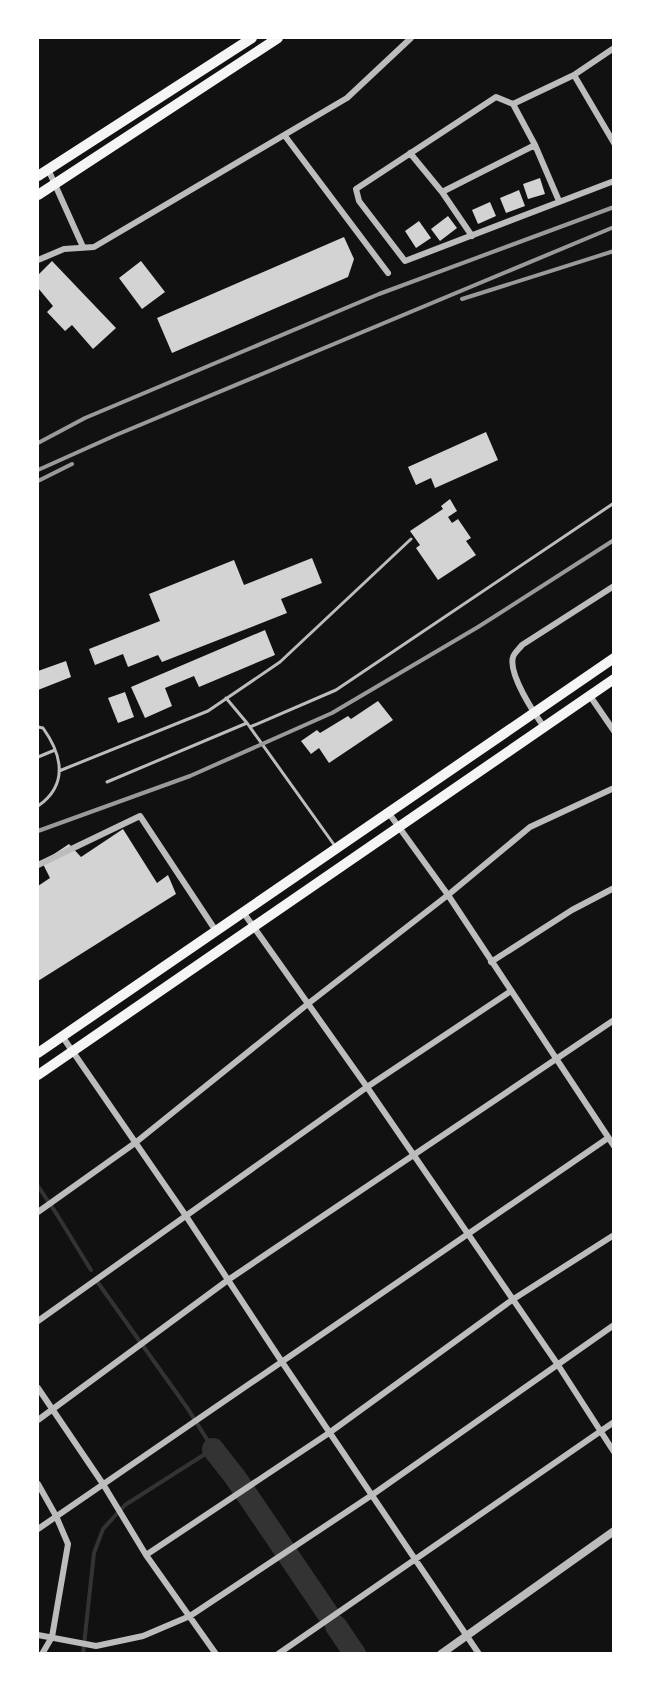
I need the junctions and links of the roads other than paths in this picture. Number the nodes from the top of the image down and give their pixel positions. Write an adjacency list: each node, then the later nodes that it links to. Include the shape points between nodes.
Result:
1 (252, 38): 11 (highway)
2 (278, 38): 14 (highway)
3 (411, 38): 7 (street, via 347,98)
4 (614, 48): 5 (street)
5 (574, 75): 6 (street); 8 (street)
6 (513, 104): 9 (street); 10 (street, via 496,97)
7 (285, 136): 19 (street, via 94,247); 21 (street)
8 (614, 143)
9 (535, 145): 15 (street); 17 (street)
10 (410, 153): 15 (street); 18 (street, via 356,189 359,201 405,261)
11 (48, 170): 12 (highway); 14 (street)
12 (38, 176)
13 (614, 181): 17 (street)
14 (55, 184): 16 (highway); 19 (street)
15 (442, 192): 18 (street)
16 (38, 195)
17 (559, 201): 18 (street)
18 (472, 236)
19 (83, 247): 20 (street, via 64,249)
20 (38, 260)
21 (388, 273)
22 (614, 503): 30 (lane, via 336,690)
23 (411, 539): 28 (lane, via 280,662)
24 (614, 586): 29 (street, via 522,645 513,657 514,673)
25 (614, 658): 29 (highway)
26 (614, 679): 27 (highway)
27 (590, 696): 32 (highway); 33 (street)
28 (226, 698): 30 (lane); 36 (lane, via 208,711)
29 (534, 712): 32 (street); 40 (highway)
30 (248, 725): 37 (lane); 42 (lane)
31 (38, 727): 34 (lane, via 51,738)
32 (544, 727): 41 (highway)
33 (614, 731)
34 (54, 750): 35 (lane); 36 (lane)
35 (38, 757)
36 (59, 771): 39 (lane, via 50,797)
37 (107, 782)
38 (614, 788): 45 (street, via 530,827)
39 (38, 806)
40 (388, 812): 41 (street); 42 (highway)
41 (399, 827): 45 (street); 47 (highway)
42 (336, 848): 46 (highway)
43 (38, 865): 48 (street, via 140,816)
44 (614, 888): 49 (street)
45 (448, 895): 49 (street); 51 (street)
46 (243, 912): 47 (street); 48 (highway)
47 (254, 927): 51 (street); 54 (highway)
48 (216, 931): 53 (highway)
49 (491, 962): 50 (street)
50 (511, 991): 56 (street); 58 (street)
51 (309, 1003): 58 (street); 60 (street)
52 (614, 1020): 56 (street)
53 (62, 1036): 54 (street); 55 (highway)
54 (72, 1052): 57 (highway); 60 (street)
55 (38, 1053)
56 (556, 1058): 59 (street); 62 (street)
57 (38, 1076)
58 (367, 1087): 62 (street); 64 (street)
59 (608, 1138): 61 (street); 65 (street)
60 (135, 1143): 63 (street); 64 (street)
61 (614, 1146)
62 (413, 1156): 65 (street); 67 (street)
63 (40, 1210)
64 (186, 1216): 67 (street); 69 (street)
65 (467, 1235): 68 (street); 71 (street)
66 (614, 1235): 68 (street)
67 (228, 1280): 71 (street); 74 (street)
68 (512, 1300): 72 (street); 78 (street)
69 (38, 1321)
70 (614, 1325): 72 (street)
71 (282, 1362): 78 (street); 81 (street)
72 (558, 1365): 77 (street); 82 (street)
73 (38, 1388): 74 (street)
74 (53, 1409): 75 (street); 81 (street)
75 (38, 1420)
76 (614, 1422): 77 (street)
77 (600, 1432): 79 (street); 87 (street)
78 (329, 1433): 82 (street); 86 (street)
79 (614, 1452)
80 (38, 1484): 83 (street)
81 (103, 1484): 83 (street); 86 (street)
82 (372, 1495): 87 (street); 88 (street)
83 (56, 1516): 84 (street); 91 (street, via 68,1544)
84 (38, 1529)
85 (614, 1531): 90 (street)
86 (146, 1555): 88 (street)
87 (415, 1560): 90 (street); 94 (street)
88 (190, 1616): 91 (street, via 143,1636 96,1646); 93 (street)
89 (38, 1635): 91 (street)
90 (466, 1635): 95 (street); 96 (street)
91 (52, 1637): 92 (street)
92 (42, 1653)
93 (216, 1653)
94 (279, 1653)
95 (441, 1653)
96 (479, 1653)

